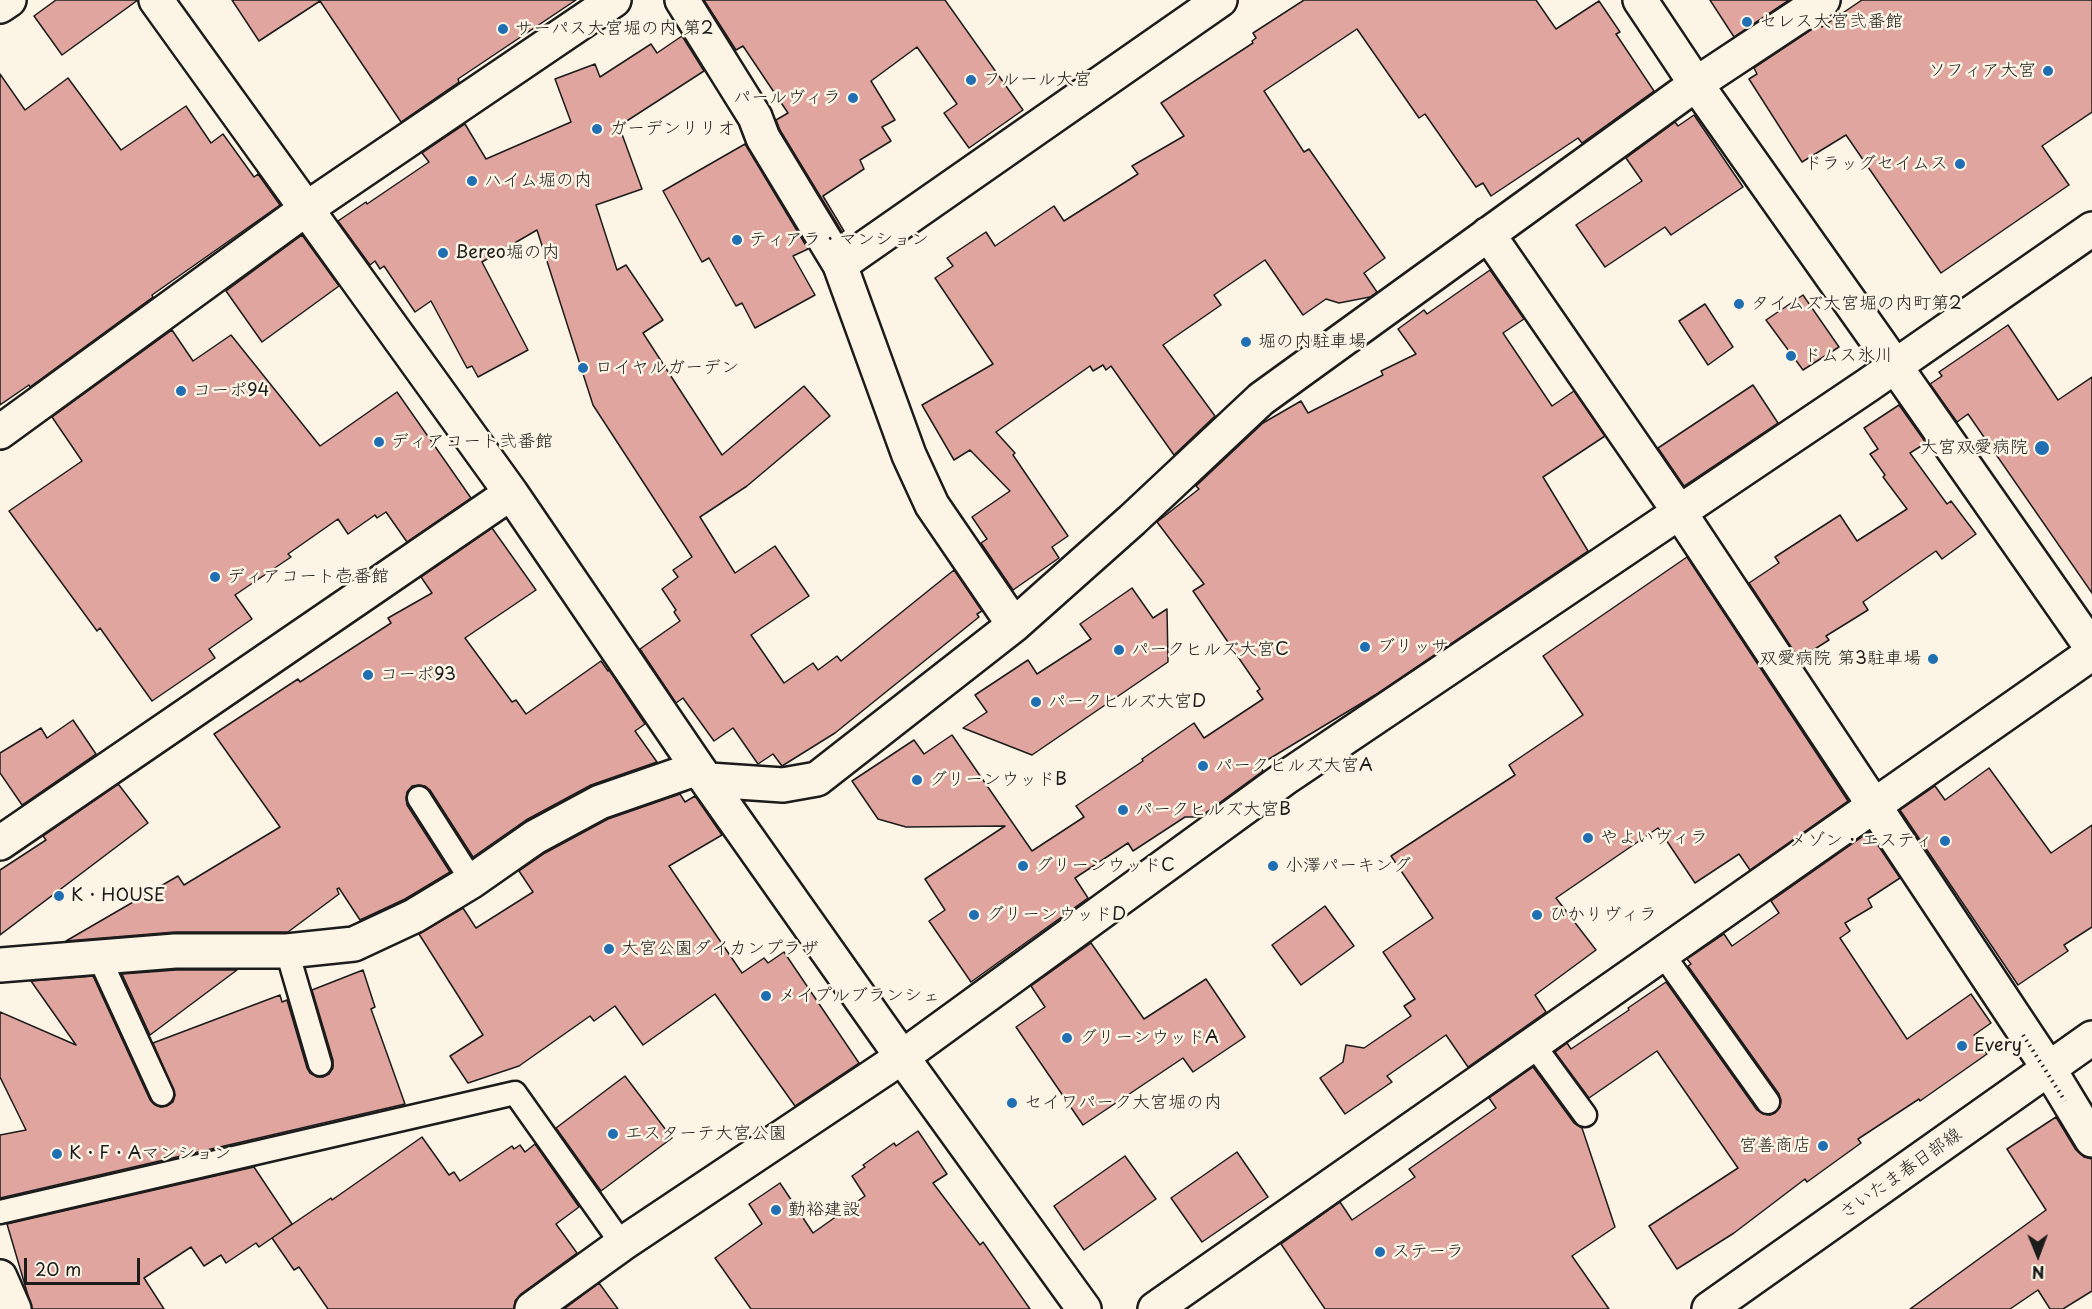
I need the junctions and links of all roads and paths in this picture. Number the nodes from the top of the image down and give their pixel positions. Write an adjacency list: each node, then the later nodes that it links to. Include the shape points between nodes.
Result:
1 (9, 0): 8 (street)
2 (156, 0): 10 (street)
3 (614, 0): 10 (street)
4 (682, 0): 13 (street, via 755,117)
5 (1220, 0): 13 (street)
6 (1640, 0): 9 (street)
7 (1822, 0): 9 (street)
8 (0, 6)
9 (1696, 84): 12 (street); 14 (street)
10 (306, 208): 15 (street); 16 (street)
11 (2092, 229): 14 (street)
12 (1488, 234): 17 (street); 18 (street, via 1261,399)
13 (840, 266): 18 (street, via 909,455 932,505)
14 (1894, 366): 17 (street); 19 (street)
15 (0, 432)
16 (511, 493): 20 (street); 23 (street)
17 (1680, 513): 22 (street); 32 (street, via 1288,776)
18 (1014, 626): 20 (street, via 817,778 783,785)
19 (2092, 650): 22 (street)
20 (704, 774): 24 (street, via 600,802 535,837); 32 (street)
21 (419, 798): 24 (lane)
22 (1874, 804): 26 (street); 34 (street)
23 (0, 843)
24 (472, 881): 25 (street, via 354,944)
25 (286, 951): 27 (street, via 175,951); 33 (lane)
26 (1662, 953): 31 (street); 37 (lane)
27 (99, 957): 28 (street); 35 (lane)
28 (0, 965)
29 (2023, 1035): 36 (path, bridge)
30 (2092, 1038): 34 (street, さいたま春日部線)
31 (1533, 1044): 38 (lane); 46 (street)
32 (902, 1057): 41 (street); 45 (street)
33 (320, 1064)
34 (2049, 1069): 39 (street); 47 (street, さいたま春日部線)
35 (162, 1094)
36 (2065, 1101)
37 (1768, 1102)
38 (1585, 1115)
39 (2092, 1140)
40 (0, 1212): 41 (lane, via 515,1093)
41 (622, 1244): 44 (street)
42 (0, 1277): 43 (street)
43 (14, 1309)
44 (532, 1309)
45 (1084, 1309)
46 (1155, 1309)
47 (1709, 1309)

